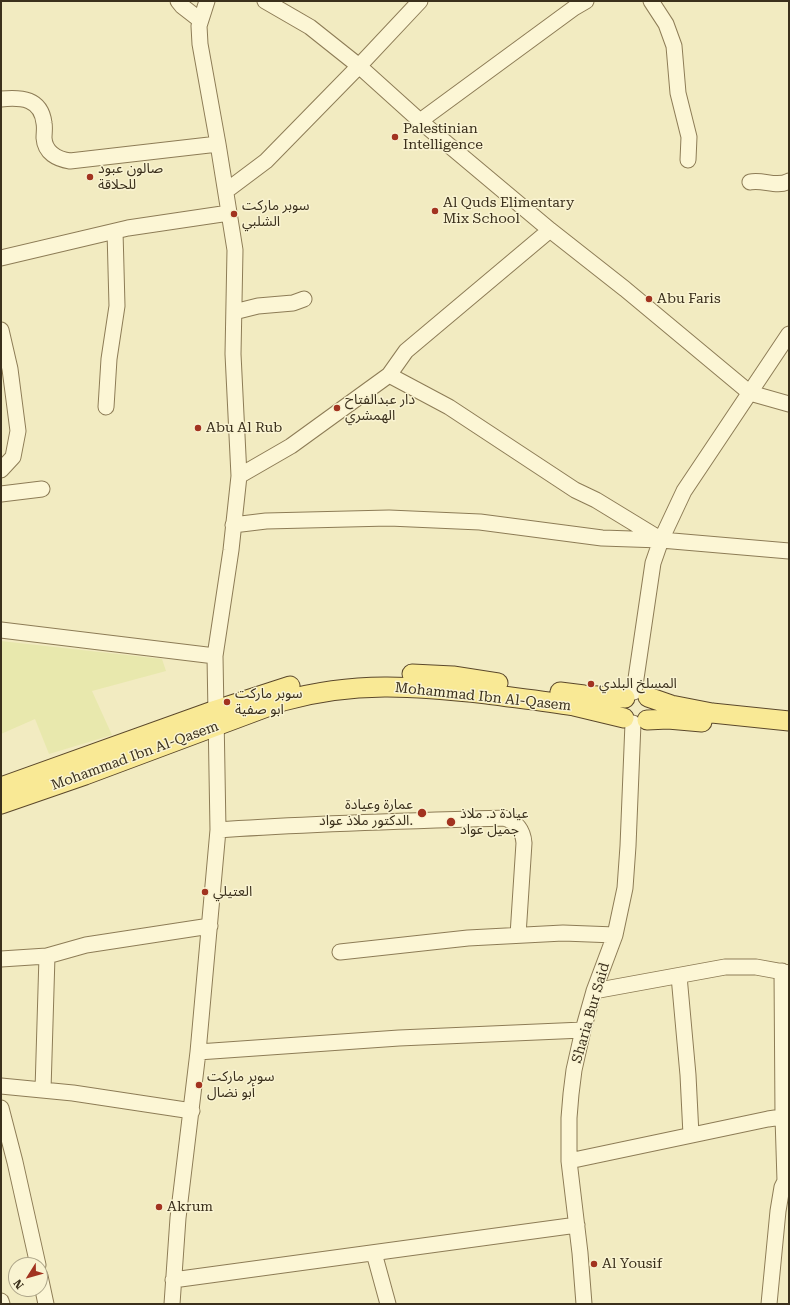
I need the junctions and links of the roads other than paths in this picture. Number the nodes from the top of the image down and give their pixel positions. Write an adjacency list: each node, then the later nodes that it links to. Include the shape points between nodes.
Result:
1 (178, 1): 7 (street)
2 (207, 1): 7 (street)
3 (265, 1): 8 (street, via 310,27)
4 (420, 1): 8 (street)
5 (586, 1): 10 (street)
6 (651, 1): 12 (street, via 666,24 674,46 678,93 689,136)
7 (200, 20): 11 (street, via 200,44)
8 (359, 66): 10 (street); 15 (street, via 266,160)
9 (1, 99): 11 (street, via 22,98 35,105 43,118 46,145 50,153 61,160)
10 (420, 121): 17 (street)
11 (218, 144): 15 (street)
12 (688, 160)
13 (789, 181): 14 (street, via 785,184)
14 (750, 182)
15 (226, 191): 16 (street)
16 (229, 213): 18 (street); 21 (street, via 235,250)
17 (550, 230): 25 (street, via 406,350); 26 (street)
18 (115, 231): 19 (street); 28 (street, via 117,306 108,359)
19 (1, 258)
20 (304, 299): 21 (street)
21 (234, 312): 30 (street, via 233,354)
22 (1, 330): 24 (street)
23 (789, 334): 26 (street)
24 (6, 369): 29 (street, via 18,431 13,456)
25 (389, 375): 30 (street, via 291,446); 34 (street, via 449,407 575,490)
26 (750, 393): 27 (street); 34 (street, via 684,491)
27 (789, 404)
28 (106, 407)
29 (1, 470)
30 (239, 476): 33 (street)
31 (42, 489): 32 (street)
32 (1, 494)
33 (233, 525): 34 (street, via 273,521 389,518 480,522 602,538); 37 (street)
34 (661, 540): 35 (street); 38 (street, via 653,562)
35 (789, 551)
36 (1, 630): 37 (street)
37 (214, 656): 39 (street)
38 (636, 696): 39 (main road, Mohammad Ibn Al-Qasem, via 584,695 454,676 401,674 347,677 287,686); 40 (main road, via 622,702 621,708); 40 (main road, via 652,706 650,716); 41 (main road, Mohammad Ibn Al-Qasem, via 712,713)
39 (216, 718): 40 (main road, Mohammad Ibn Al-Qasem, via 305,695 392,686 520,698 573,706); 43 (main road, Mohammad Ibn Al-Qasem); 44 (main road, Mohammad Ibn Al-Qasem, via 85,775); 45 (street)
40 (635, 720): 42 (main road, Mohammad Ibn Al-Qasem, via 694,721); 48 (street, Sharia Bur Said, via 625,888)
41 (789, 721)
42 (789, 732)
43 (1, 787)
44 (1, 804)
45 (218, 830): 46 (street); 47 (street, via 367,822 504,818 511,820 521,831 524,843)
46 (210, 926): 50 (street, via 86,945); 56 (street)
47 (518, 935): 48 (street); 49 (street)
48 (615, 935): 54 (street, Sharia Bur Said)
49 (340, 952)
50 (47, 956): 51 (street); 58 (street)
51 (1, 959)
52 (786, 972): 53 (street, via 740,966); 61 (street)
53 (679, 976): 54 (street); 62 (street)
54 (594, 991): 55 (street, Sharia Bur Said)
55 (583, 1030): 56 (street, via 399,1038); 63 (street, Sharia Bur Said, via 571,1094)
56 (198, 1052): 60 (street)
57 (1, 1086): 58 (street)
58 (43, 1090): 60 (street)
59 (1, 1108): 67 (street)
60 (192, 1111): 68 (street)
61 (786, 1117): 62 (street); 64 (street)
62 (691, 1136): 63 (street)
63 (569, 1161): 65 (street, Sharia Bur Said)
64 (787, 1179): 74 (street, via 782,1187 778,1211)
65 (577, 1225): 66 (street); 73 (street, Sharia Bur Said)
66 (374, 1253): 68 (street); 72 (street)
67 (36, 1257)
68 (173, 1280): 71 (street)
69 (1, 1301): 70 (street)
70 (2, 1304)
71 (172, 1304)
72 (388, 1304)
73 (584, 1304)
74 (769, 1304)

